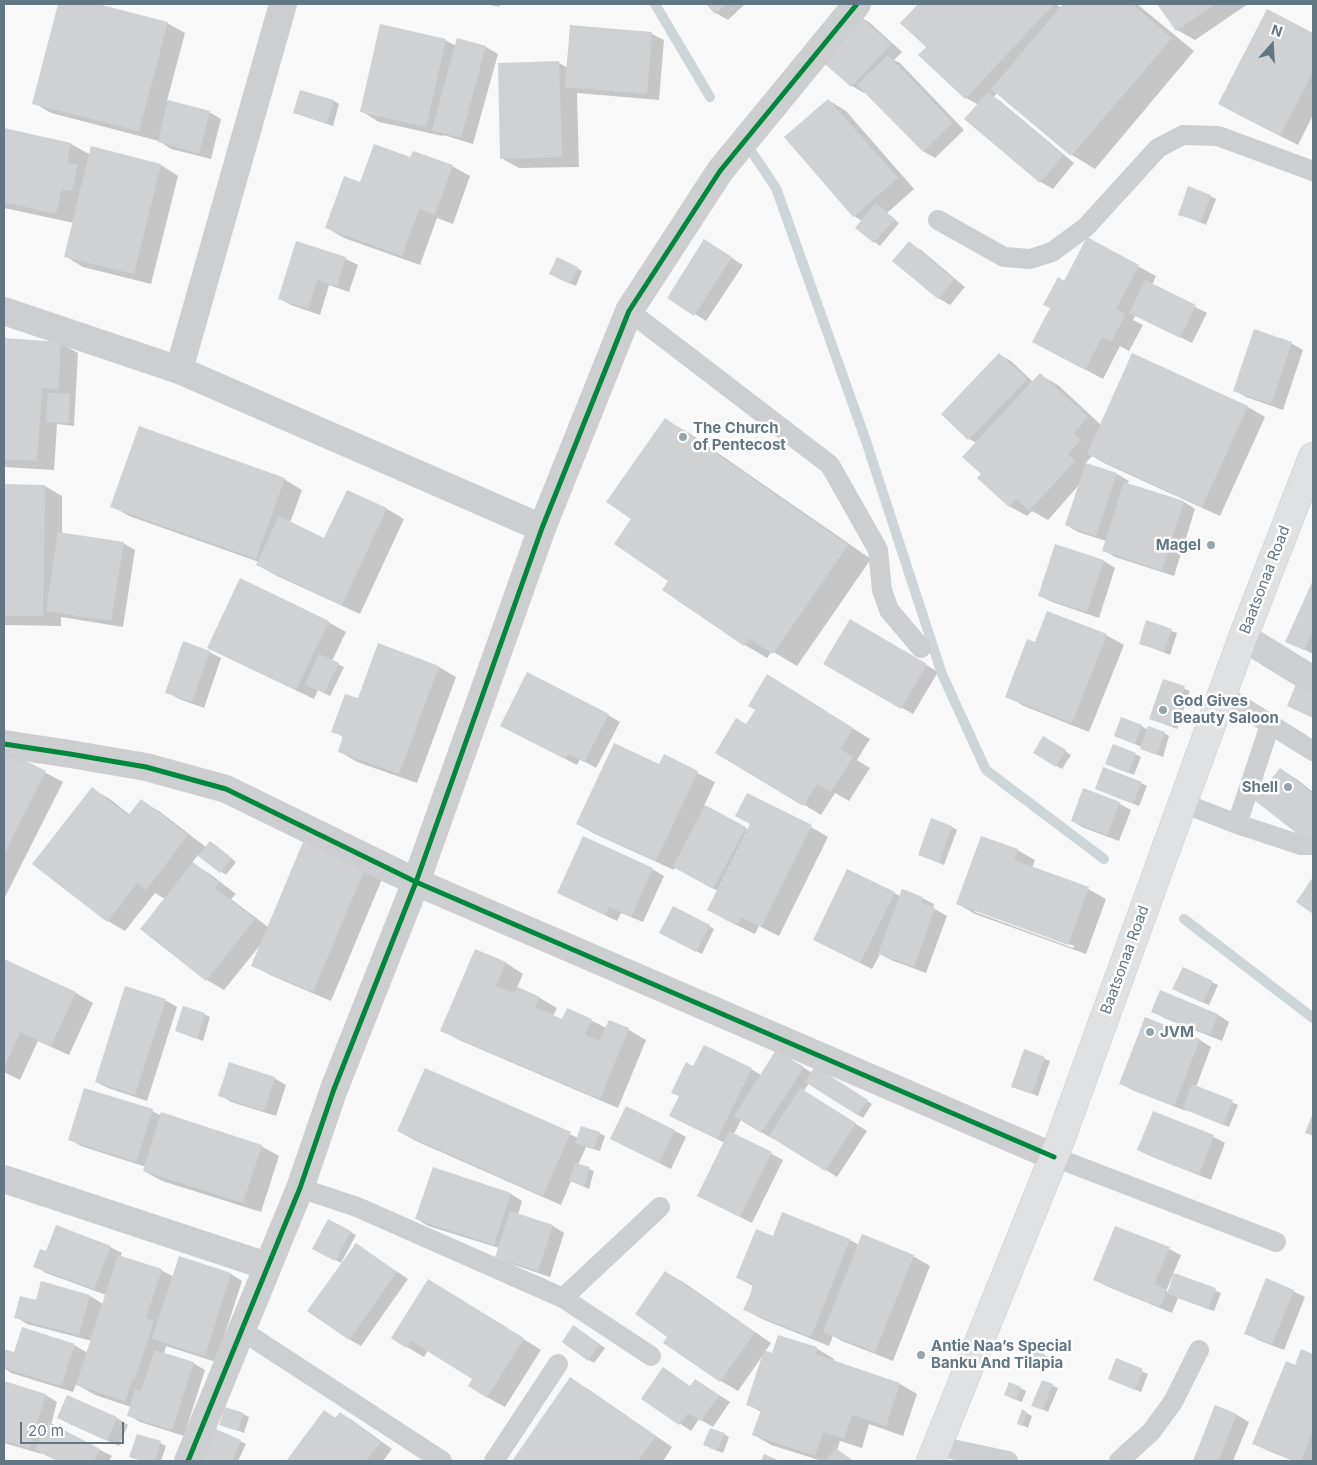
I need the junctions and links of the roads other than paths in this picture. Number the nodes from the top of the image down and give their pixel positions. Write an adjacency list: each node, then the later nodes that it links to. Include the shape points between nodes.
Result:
1 (283, 4): 7 (street)
2 (857, 4): 6 (street, via 720,171)
3 (1313, 172): 4 (lane, via 1218,136 1183,135 1158,148 1086,227 1052,252 1030,259 1004,257)
4 (938, 220)
5 (4, 311): 7 (street)
6 (629, 311): 9 (street); 11 (lane, via 830,465 878,550 882,590 889,610)
7 (179, 370): 9 (street)
8 (1313, 456): 10 (street, Baatsonaa Road)
9 (542, 528): 20 (street)
10 (1243, 637): 12 (street); 13 (street, Baatsonaa Road)
11 (921, 648)
12 (1313, 680)
13 (1222, 694): 14 (lane); 17 (street, Baatsonaa Road)
14 (1270, 725): 16 (lane); 18 (lane)
15 (4, 744): 20 (street, via 146,767 226,789)
16 (1313, 752)
17 (1183, 803): 18 (lane); 21 (street, Baatsonaa Road)
18 (1237, 824): 19 (lane, via 1301,845)
19 (1313, 845)
20 (416, 882): 21 (street); 23 (street, via 334,1089)
21 (1054, 1157): 25 (lane); 32 (street, Baatsonaa Road)
22 (4, 1179): 26 (street)
23 (300, 1188): 26 (street); 27 (lane, via 357,1207)
24 (660, 1207): 27 (lane)
25 (1276, 1242)
26 (267, 1266): 28 (street)
27 (564, 1298): 30 (lane)
28 (241, 1330): 33 (street); 34 (lane)
29 (1199, 1350): 37 (lane, via 1173,1402 1151,1432)
30 (652, 1356)
31 (558, 1364): 35 (lane)
32 (934, 1453): 36 (lane)
33 (188, 1461)
34 (442, 1461)
35 (494, 1461)
36 (1008, 1461)
37 (1119, 1461)

